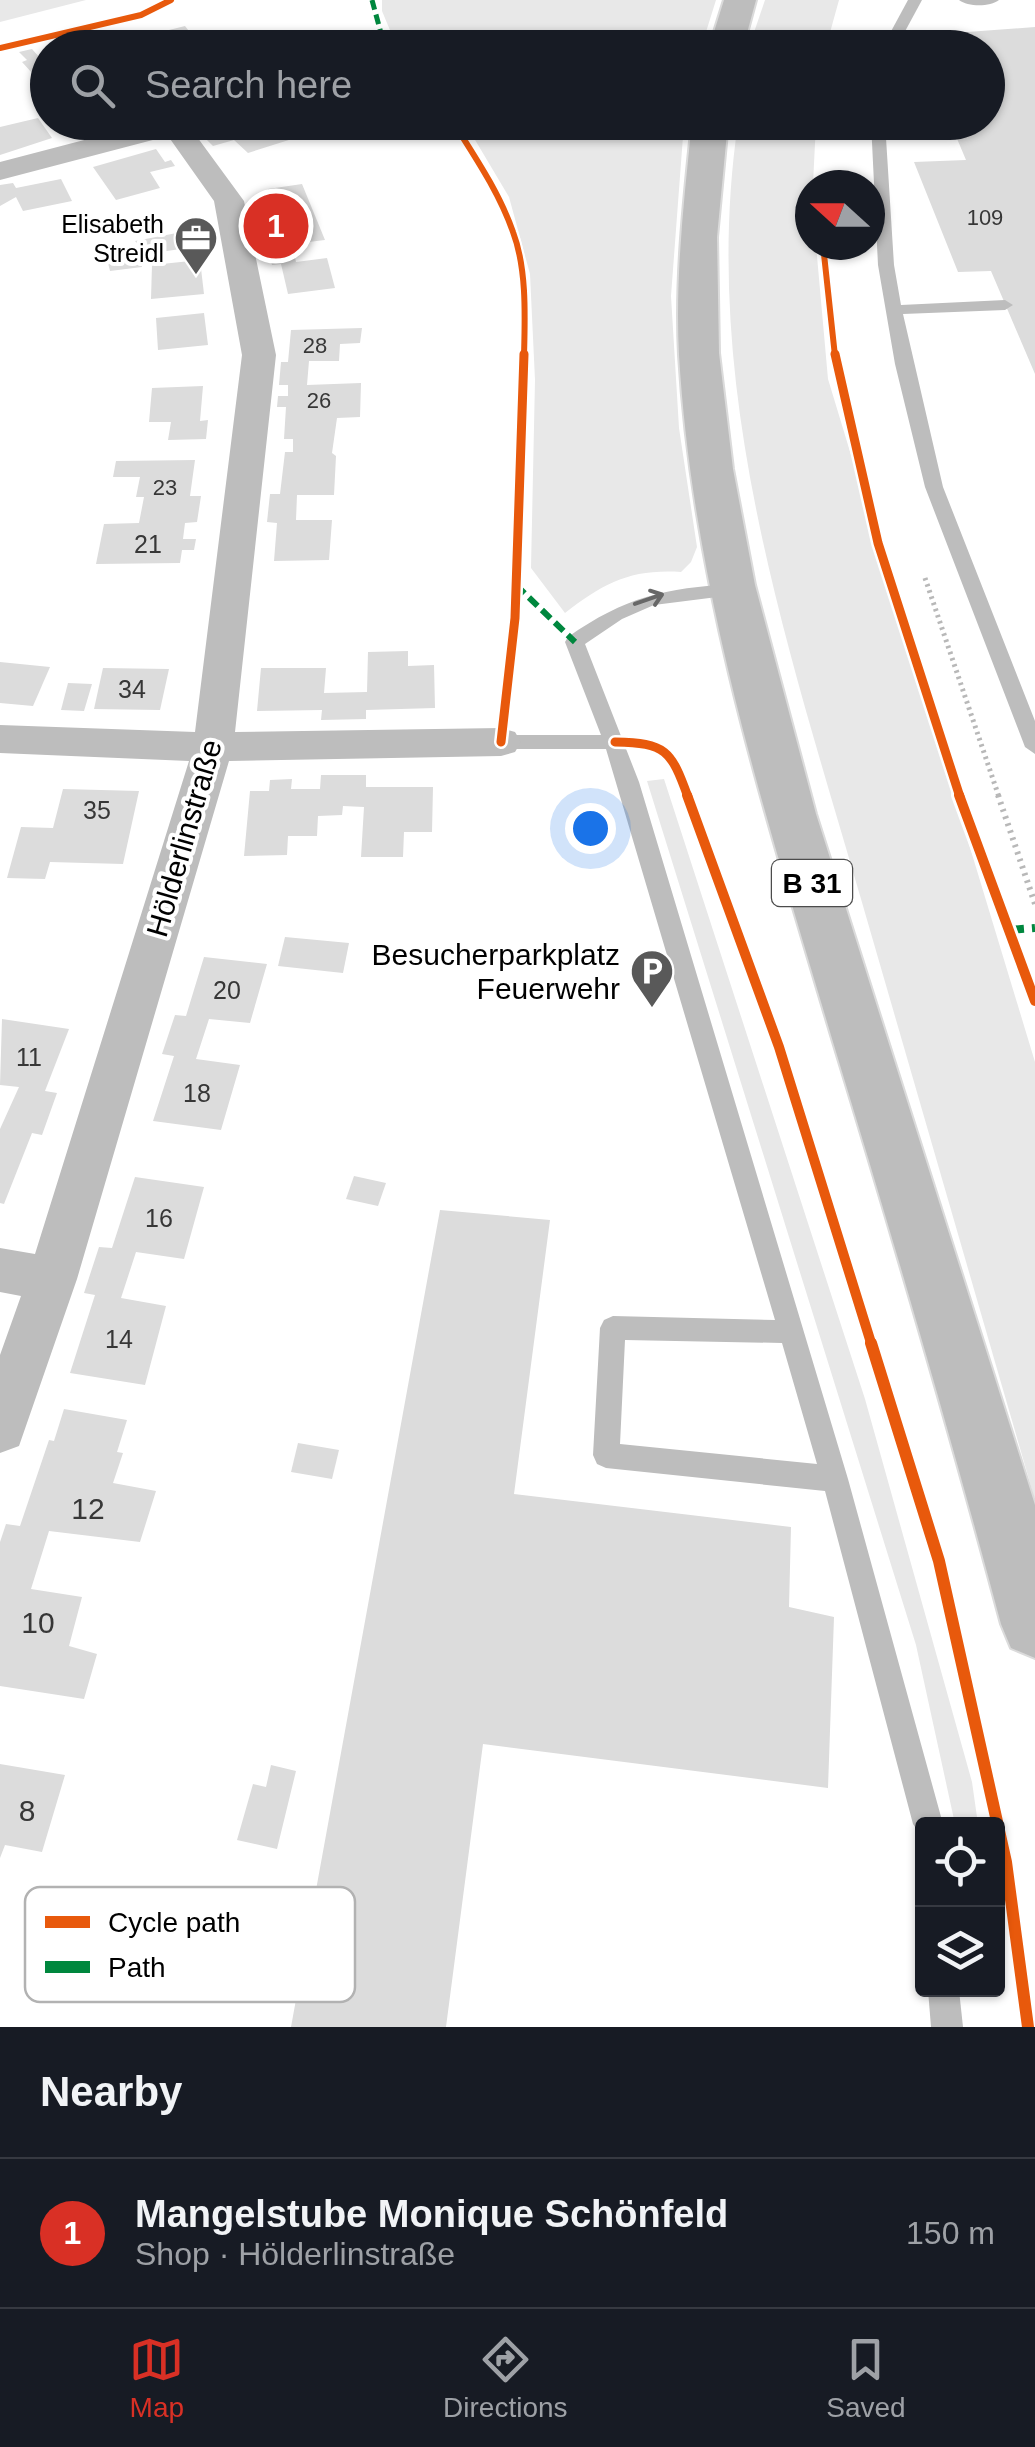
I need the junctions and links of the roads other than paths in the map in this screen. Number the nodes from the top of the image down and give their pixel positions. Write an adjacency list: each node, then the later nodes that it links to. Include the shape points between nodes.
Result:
1 (740, 0): 5 (main road)
2 (915, 0): 6 (lane)
3 (966, 0): 4 (lane)
4 (992, 0)
5 (731, 30)
6 (899, 30)
7 (120, 140): 11 (street)
8 (192, 140): 18 (street, Hölderlinstraße, via 229,201 258,355)
9 (708, 140): 14 (main road, B 31, via 698,301 710,450)
10 (879, 140): 13 (lane)
11 (0, 171)
12 (1005, 304): 13 (lane)
13 (894, 310): 19 (lane, via 934,487)
14 (734, 590): 17 (lane, one-way to 14, via 575,642 614,612 662,594); 25 (main road, B 31, via 819,906 984,1435)
15 (0, 739): 18 (street)
16 (501, 742): 17 (lane); 18 (street)
17 (615, 742): 22 (lane)
18 (213, 746): 21 (street, Hölderlinstraße)
19 (1035, 747)
20 (0, 1270): 21 (street)
21 (52, 1279): 23 (street, Hölderlinstraße)
22 (790, 1332): 24 (lane); 24 (lane, via 614,1328 606,1455)
23 (0, 1428)
24 (835, 1479): 26 (lane)
25 (1035, 1624)
26 (926, 1817)
27 (945, 1997): 28 (lane)
28 (947, 2027)

